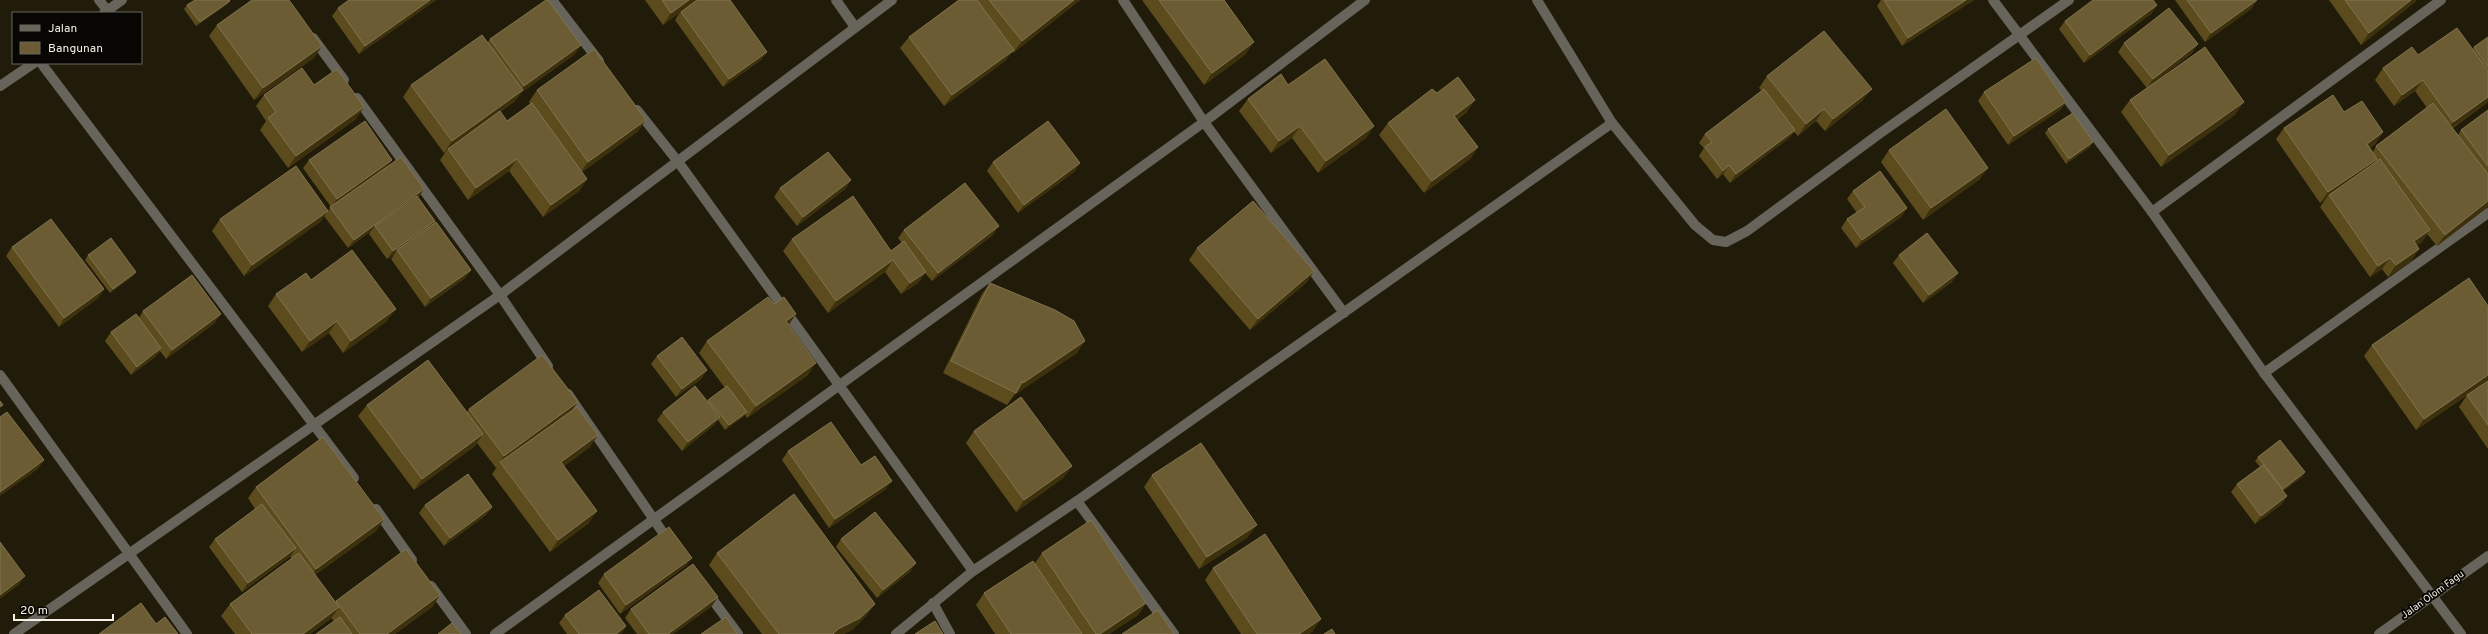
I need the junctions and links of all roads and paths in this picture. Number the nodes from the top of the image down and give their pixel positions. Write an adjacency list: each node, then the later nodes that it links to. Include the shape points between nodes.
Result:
1 (99, 0): 12 (street)
2 (122, 0): 12 (street)
3 (552, 0): 18 (street)
4 (836, 0): 13 (street)
5 (892, 0): 13 (street)
6 (1123, 0): 21 (street)
7 (1365, 0): 21 (street)
8 (1538, 0): 22 (street)
9 (1993, 0): 15 (street)
10 (2069, 0): 15 (street)
11 (2441, 0): 24 (street)
12 (106, 12)
13 (855, 27): 23 (street)
14 (309, 32): 26 (street)
15 (2021, 35): 22 (street, via 1879,134 1747,231 1726,242 1713,240 1695,225); 24 (street)
16 (33, 64): 19 (street)
17 (42, 64): 33 (street)
18 (606, 69)
19 (0, 86)
20 (630, 100): 23 (street)
21 (1204, 122): 27 (street); 32 (street)
22 (1612, 123): 27 (street)
23 (679, 163): 26 (street); 32 (street)
24 (2152, 212): 29 (street)
25 (2488, 213): 29 (street)
26 (500, 295): 28 (street); 33 (street)
27 (1344, 313): 36 (street)
28 (553, 373)
29 (2264, 373): 43 (street)
30 (0, 375): 38 (street)
31 (562, 386): 37 (street)
32 (839, 386): 37 (street); 41 (street)
33 (315, 424): 34 (street); 38 (street)
34 (361, 488)
35 (370, 500): 47 (street)
36 (1077, 501): 41 (street); 52 (street)
37 (654, 521): 39 (street); 48 (street)
38 (128, 553): 45 (street); 46 (street)
39 (677, 553)
40 (2488, 556): 43 (street, Jalan Olom Fagu)
41 (973, 571): 44 (street)
42 (700, 584): 49 (street)
43 (2432, 595): 53 (street, Jalan Olom Fagu); 54 (street)
44 (932, 603): 50 (street); 51 (street)
45 (14, 634)
46 (187, 634)
47 (466, 634)
48 (495, 634)
49 (738, 634)
50 (896, 634)
51 (950, 634)
52 (1174, 634)
53 (2379, 634)
54 (2461, 634)

